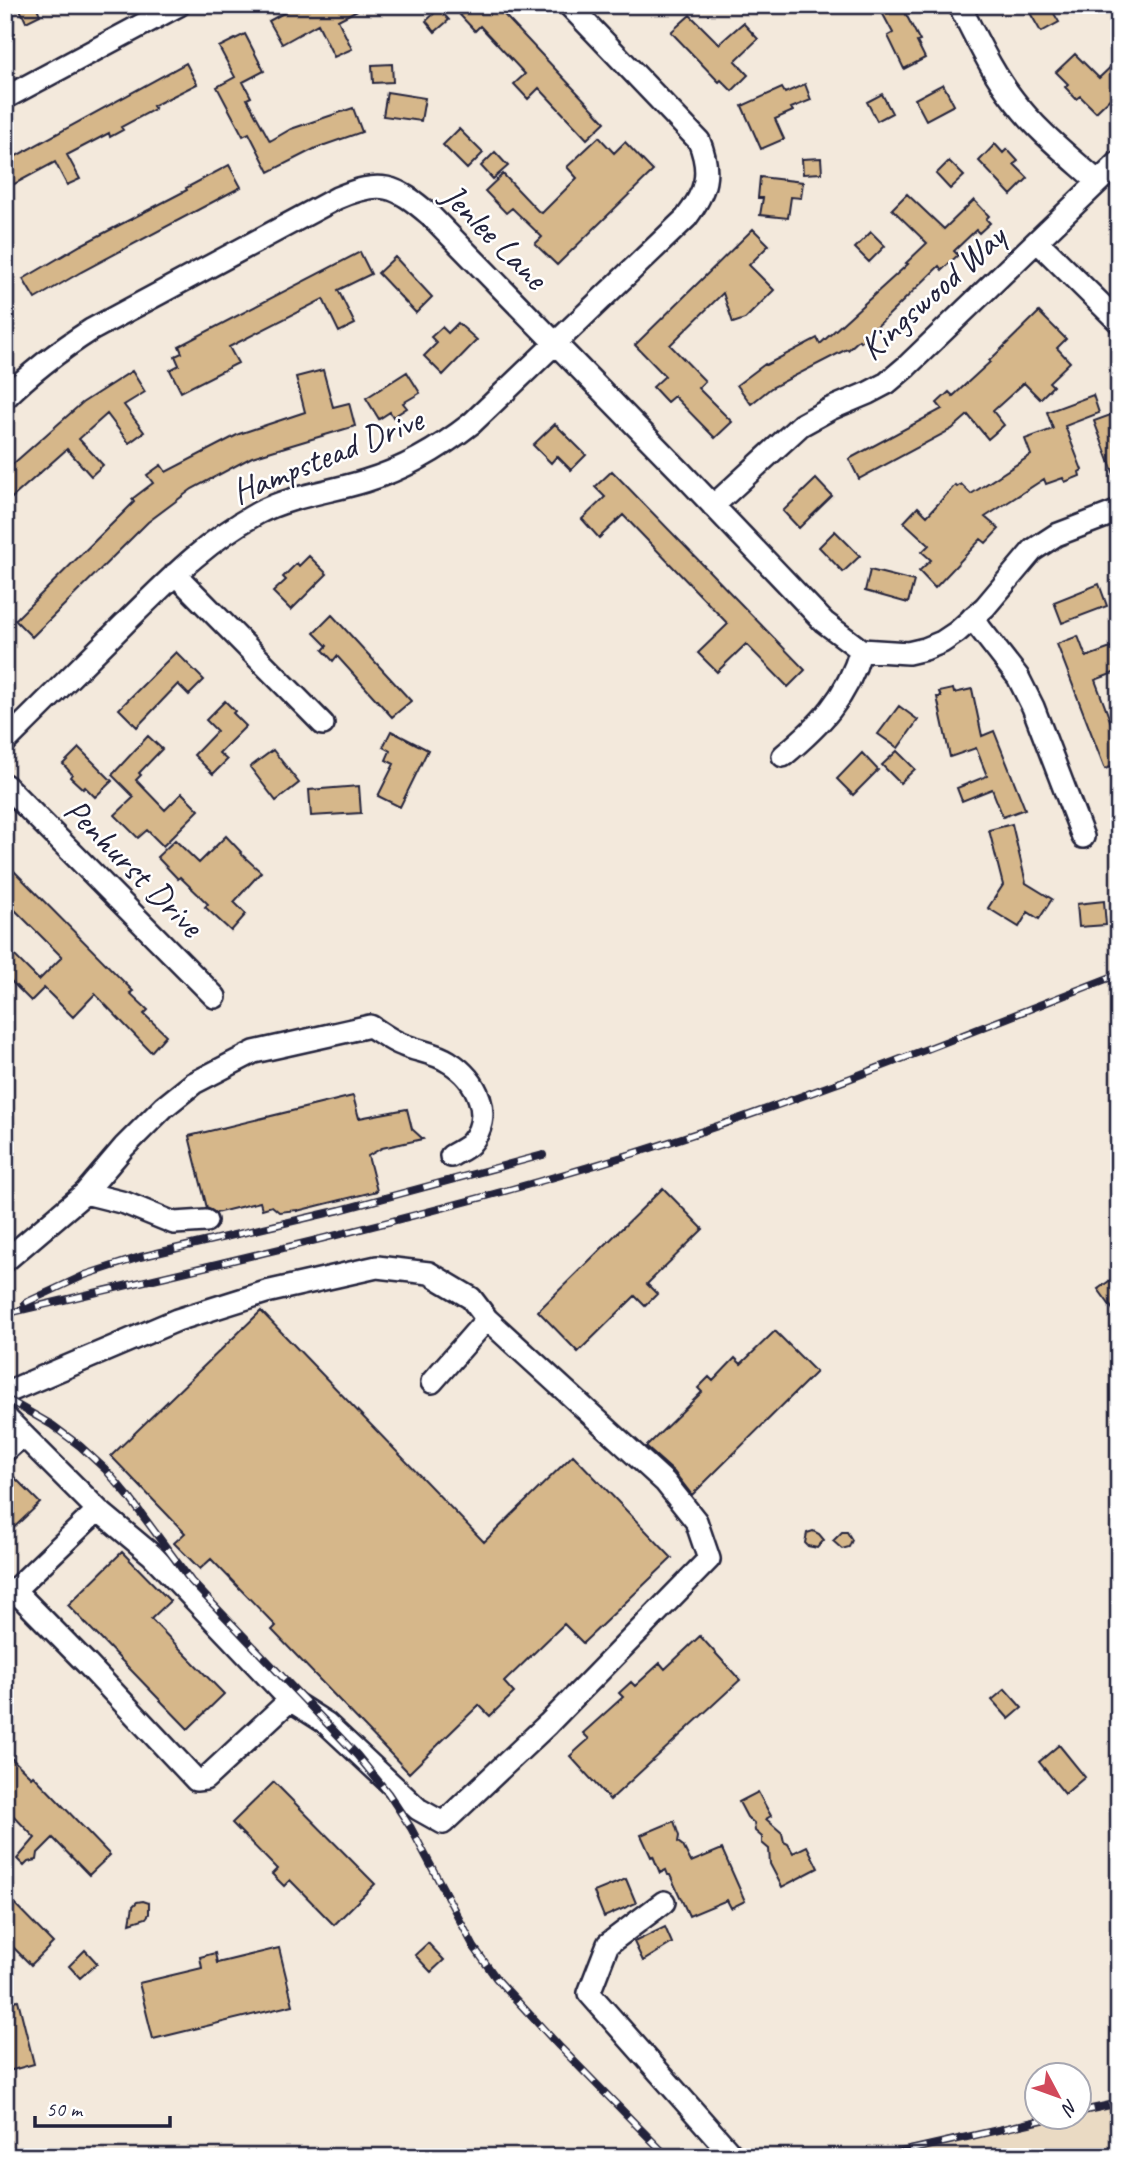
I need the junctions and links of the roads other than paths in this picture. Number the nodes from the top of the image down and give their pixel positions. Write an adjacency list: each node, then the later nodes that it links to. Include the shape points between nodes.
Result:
1 (178, 5): 4 (street)
2 (569, 5): 9 (street, Hampstead Drive, via 699,141 707,178 686,218)
3 (959, 5): 6 (street, via 1012,98)
4 (5, 97)
5 (1119, 162): 6 (street, Kingswood Way)
6 (1098, 182): 7 (street, Kingswood Way)
7 (1037, 241): 8 (street); 11 (street, Kingswood Way, via 887,383 801,425)
8 (1119, 322)
9 (555, 344): 10 (street, Jenlee Lane, via 406,194 385,187 366,188 337,198 91,330); 11 (street, Jenlee Lane); 13 (street, Hampstead Drive, via 472,423 422,458 367,481 261,512 221,535)
10 (5, 398)
11 (713, 506): 15 (street, Jenlee Lane, via 824,622)
12 (1119, 510): 14 (street, via 1056,535 1033,550)
13 (175, 573): 16 (street); 17 (street, Hampstead Drive)
14 (972, 618): 15 (street, via 942,642 925,649 908,653); 20 (street, via 1018,677)
15 (861, 650): 18 (street, via 854,673 835,705)
16 (323, 724)
17 (5, 742)
18 (783, 756)
19 (5, 785): 21 (street, Penhurst Drive)
20 (1083, 837)
21 (215, 997)
22 (451, 1156): 23 (street, via 469,1145 479,1130 483,1111 479,1095 466,1075 447,1060 399,1044 370,1026 254,1052 194,1083 124,1147)
23 (85, 1193): 24 (street, via 174,1223); 25 (street)
24 (206, 1221)
25 (5, 1261)
26 (487, 1319): 27 (street); 28 (street, via 471,1298 429,1273 377,1267 266,1292 177,1320); 34 (street, via 665,1482 696,1521 709,1559 548,1724 443,1823 418,1809 326,1723)
27 (432, 1382)
28 (5, 1392)
29 (5, 1418): 30 (street)
30 (23, 1435): 31 (street); 32 (street)
31 (5, 1451)
32 (98, 1510): 33 (street); 34 (street, via 152,1555)
33 (10, 1594): 34 (street, via 87,1664 196,1780 205,1779)
34 (290, 1700)
35 (664, 1902): 36 (street, via 608,1944 589,1993)
36 (734, 2157)

